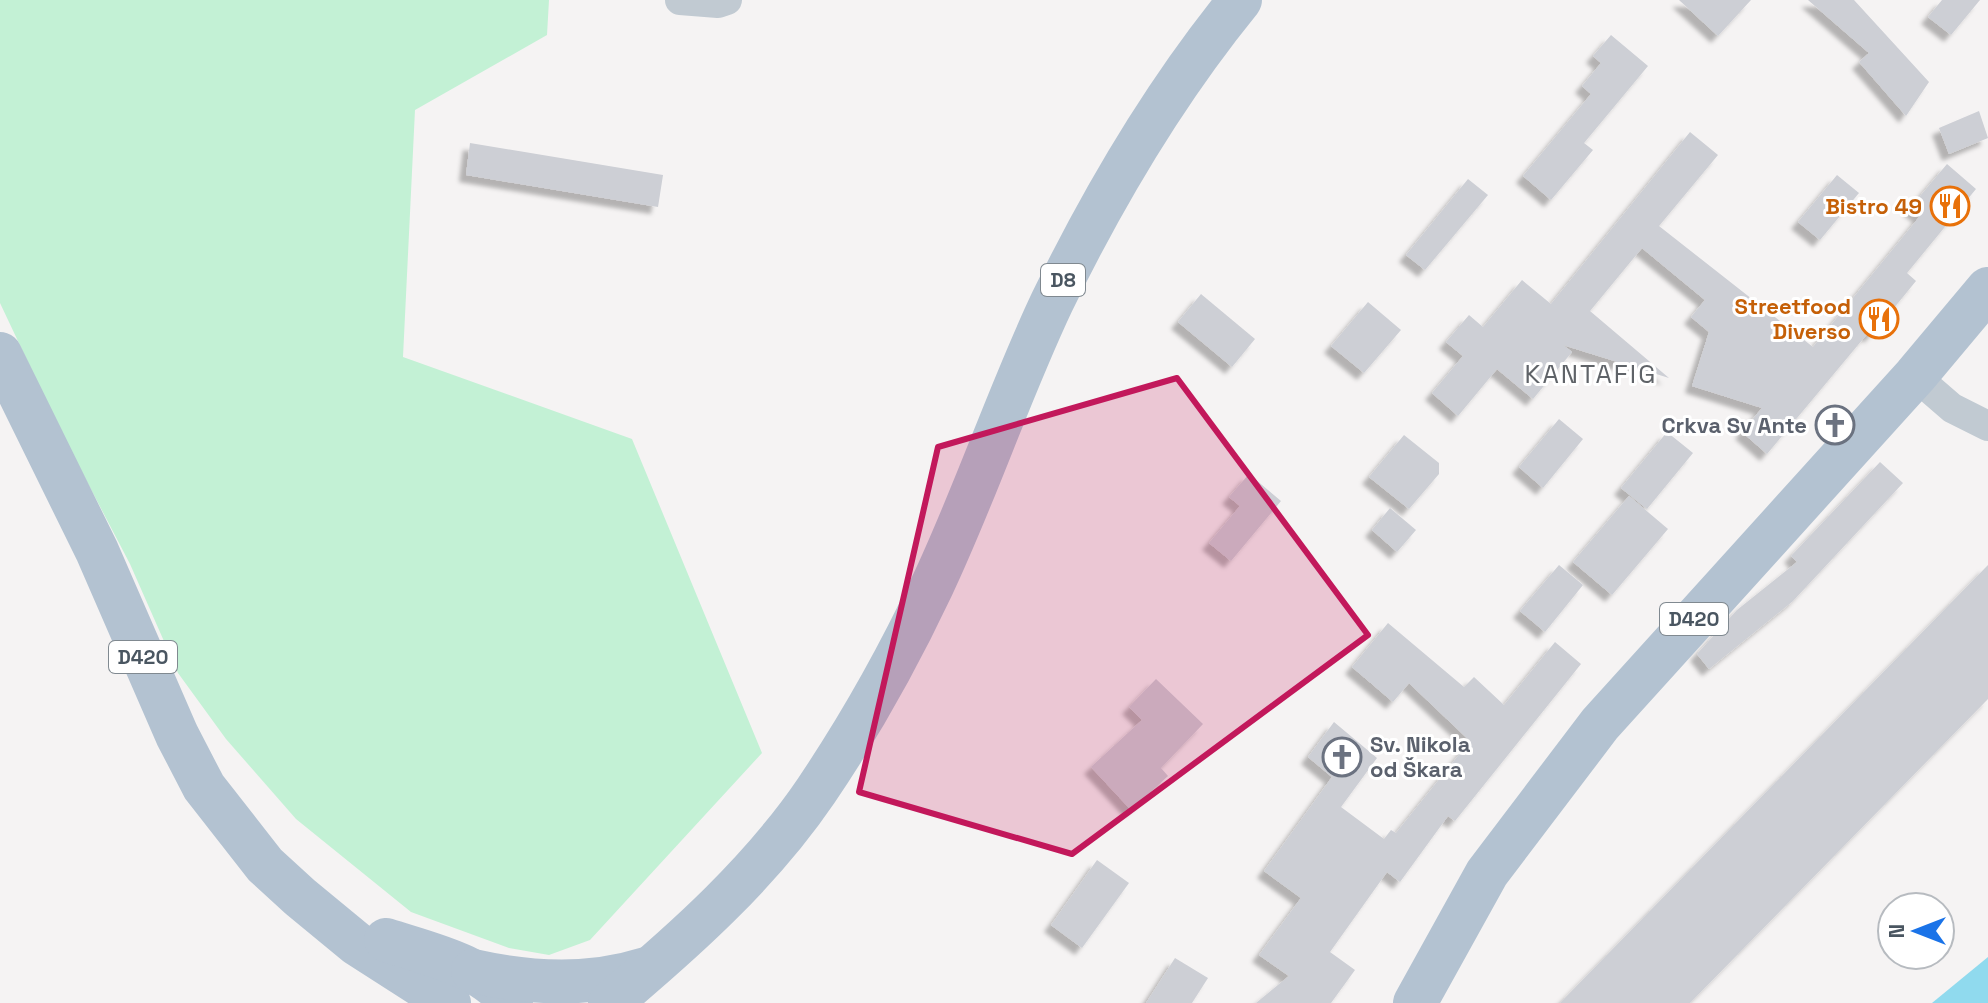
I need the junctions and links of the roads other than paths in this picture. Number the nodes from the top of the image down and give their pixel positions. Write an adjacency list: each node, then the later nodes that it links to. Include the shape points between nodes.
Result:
1 (680, 0): 2 (street)
2 (727, 0)
3 (1240, 0): 8 (main road, D8, via 1145,132 1096,215 1051,305 932,586 854,732 777,841)
4 (1988, 289): 6 (main road, D420)
5 (0, 354): 9 (main road, D420, via 204,787 265,865 335,925)
6 (1915, 376): 7 (street, via 1952,408); 12 (main road, D420, via 1600,724 1487,873)
7 (1988, 426)
8 (652, 967): 9 (main road, via 619,978); 11 (main road, D8)
9 (460, 987): 10 (main road, D420, via 502,992)
10 (511, 1003)
11 (610, 1003)
12 (1415, 1003)

